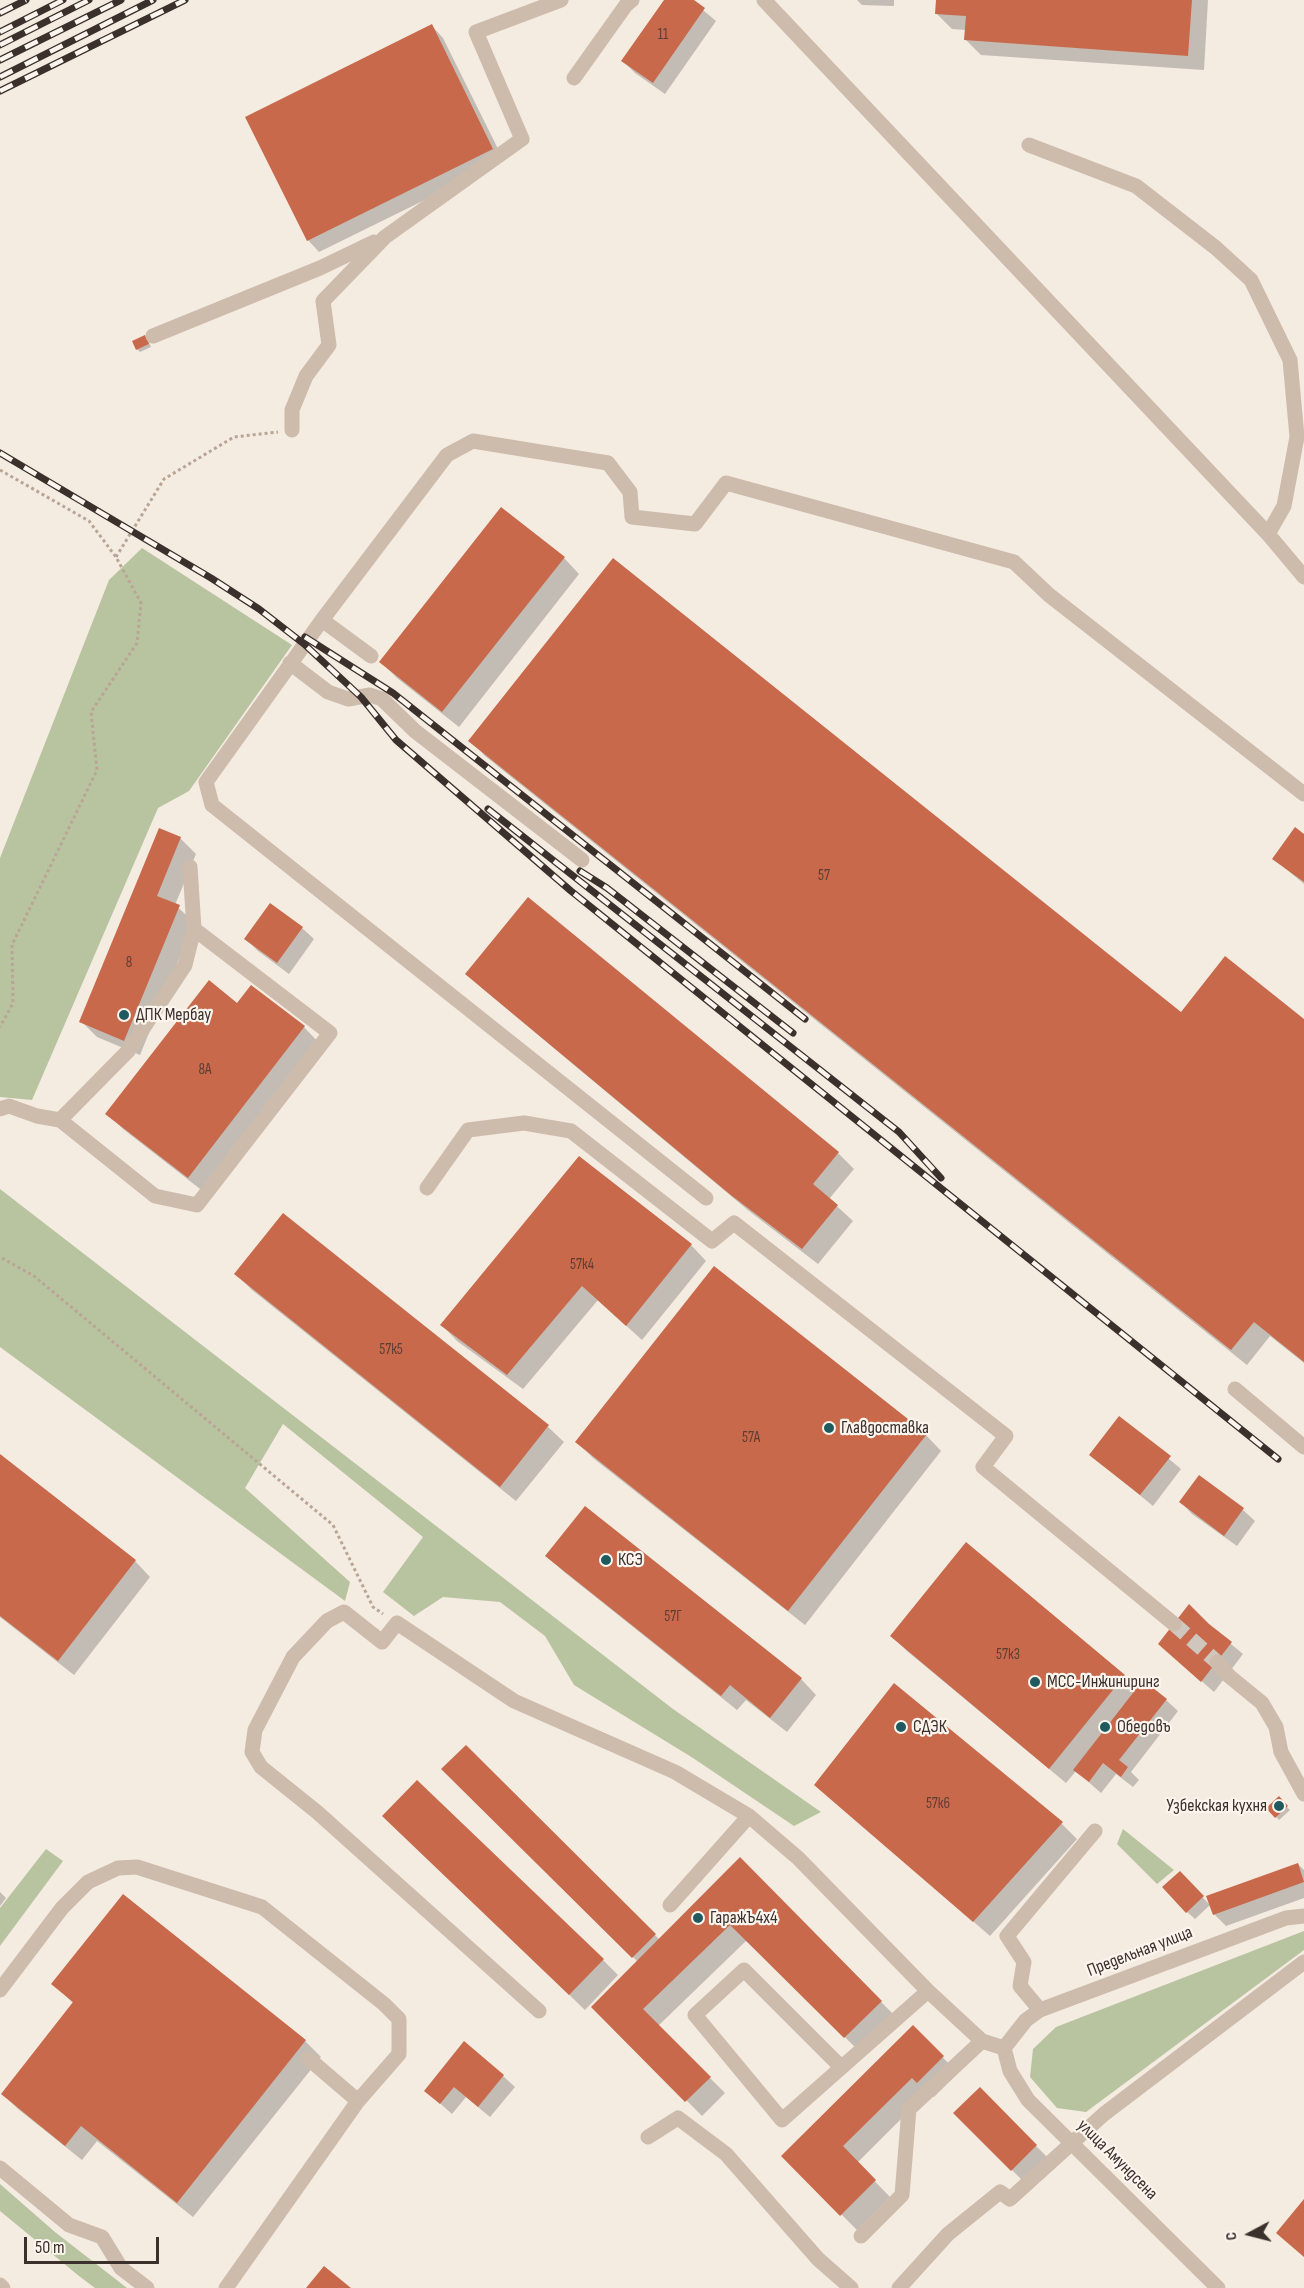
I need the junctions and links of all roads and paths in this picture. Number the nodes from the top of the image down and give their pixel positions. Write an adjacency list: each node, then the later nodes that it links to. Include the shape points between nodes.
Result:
1 (561, 0): 6 (street, via 476,32 522,139)
2 (632, 0): 4 (street)
3 (764, 0): 10 (street)
4 (574, 78)
5 (1029, 145): 10 (street, via 1136,186 1251,280 1290,360 1297,437 1284,506)
6 (385, 237): 7 (street, via 320,268); 8 (street, via 323,301 329,345 306,376 292,410)
7 (153, 336)
8 (292, 430): 11 (path, via 234,437 164,479)
9 (0, 470): 11 (path, via 89,521)
10 (1268, 534): 12 (street)
11 (117, 557): 20 (path, via 141,603 137,643 92,712 97,770 12,945 13,1003)
12 (1304, 577)
13 (322, 620): 14 (street); 15 (street); 16 (street, via 447,455 473,441 608,464 630,492 632,517 695,524 726,483 1014,562 1049,595)
14 (371, 656)
15 (291, 663): 17 (street, via 328,692 348,699 370,695 382,699 415,731); 24 (street, via 206,782 212,805)
16 (1304, 794)
17 (582, 861)
18 (190, 867): 19 (street)
19 (194, 930): 22 (street, via 185,965 128,1051); 22 (street, via 330,1033 197,1205 155,1196)
20 (0, 1027)
21 (0, 1109): 22 (street, via 9,1106)
22 (60, 1120)
23 (427, 1188): 29 (street, via 468,1130 524,1123 571,1131 712,1240 734,1223 1006,1436 983,1467)
24 (706, 1198)
25 (2, 1258): 28 (path, via 34,1276 333,1525 373,1608)
26 (1235, 1389): 27 (street)
27 (1304, 1447)
28 (397, 1623): 32 (street, via 514,1701 675,1772); 40 (street, via 382,1642 344,1612 327,1621 293,1657 255,1730 252,1752 261,1767 317,1812)
29 (1174, 1624)
30 (1217, 1662): 31 (street, via 1262,1703 1276,1727 1281,1752)
31 (1304, 1794)
32 (749, 1816): 34 (street); 38 (street, via 798,1858)
33 (1095, 1831): 39 (street, via 1007,1936 1024,1962 1020,1986)
34 (670, 1905)
35 (1304, 1916): 39 (street, Предельная улица, via 1286,1918)
36 (1304, 1962): 47 (street, via 1104,2114)
37 (0, 1990): 45 (street, via 62,1908 88,1882 118,1868 137,1867 262,1907 399,2019 399,2054)
38 (928, 1990): 41 (street); 44 (street)
39 (1040, 2010): 42 (street, Предельная улица, via 1026,2020)
40 (539, 2012)
41 (982, 2041): 42 (street); 49 (street, via 909,2109 902,2195)
42 (1004, 2048): 47 (street, улица Амундсена, via 1011,2071 1028,2100)
43 (309, 2059): 45 (street)
44 (841, 2067): 44 (street, via 782,2120 695,2015 744,1970)
45 (358, 2101): 51 (street)
46 (648, 2137): 52 (street, via 678,2118 726,2154 818,2259)
47 (1072, 2143): 53 (street, via 1010,2199 1000,2192 948,2234); 54 (street, улица Амундсена)
48 (0, 2168): 50 (street, via 69,2225 102,2237 121,2268)
49 (861, 2236)
50 (147, 2288)
51 (226, 2288)
52 (851, 2288)
53 (899, 2288)
54 (1218, 2288)

